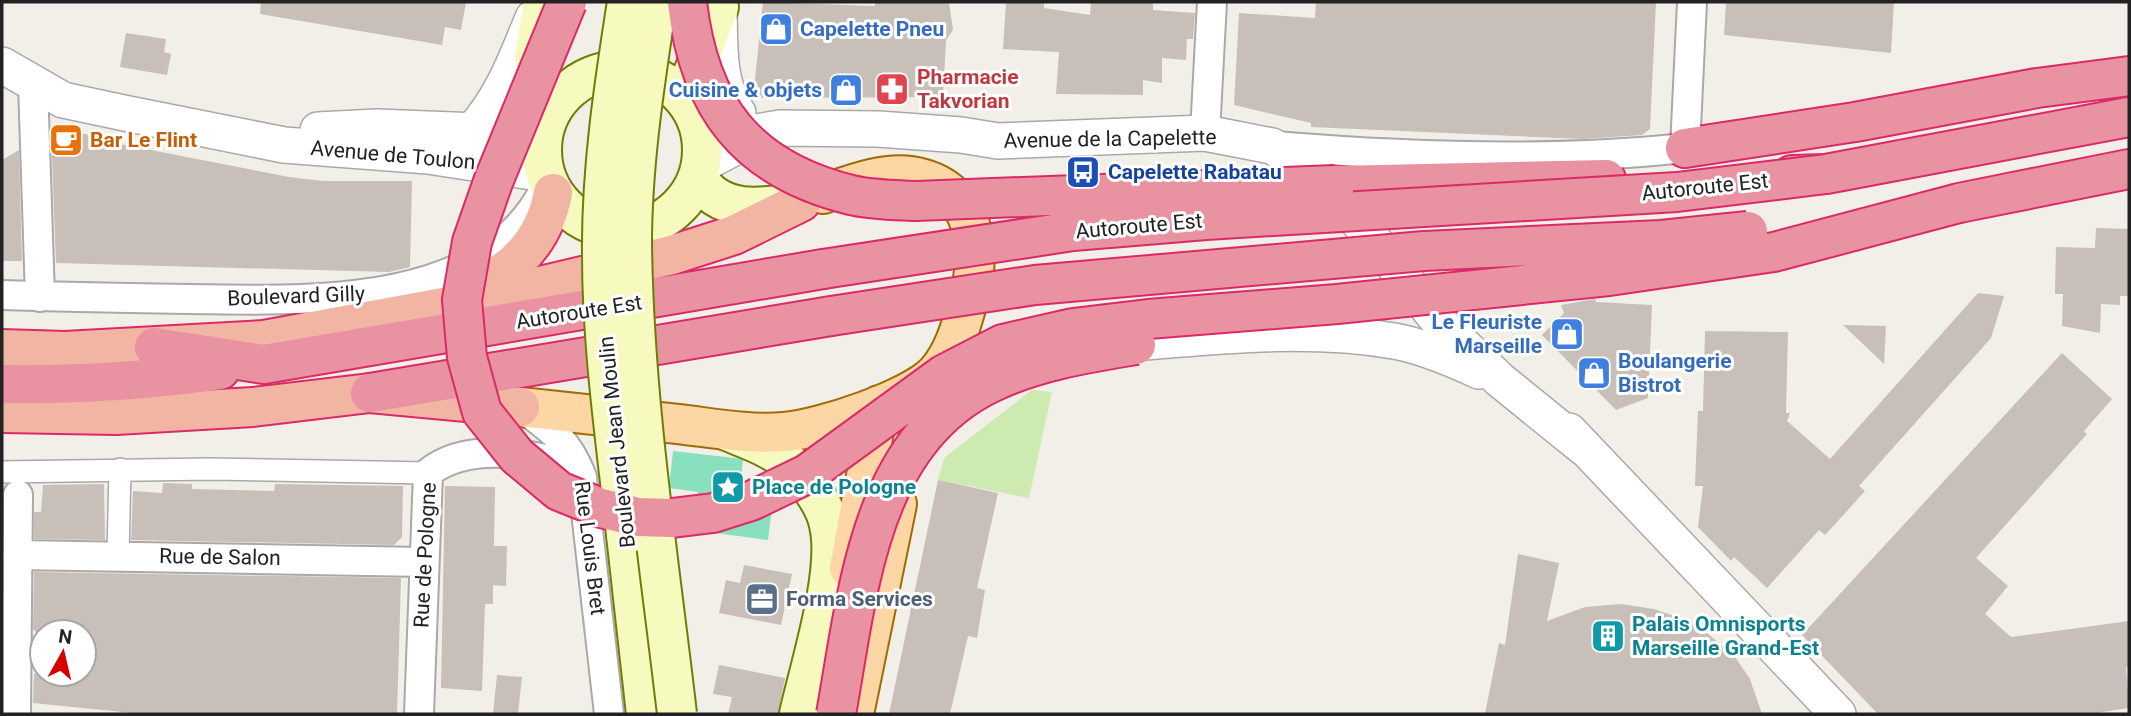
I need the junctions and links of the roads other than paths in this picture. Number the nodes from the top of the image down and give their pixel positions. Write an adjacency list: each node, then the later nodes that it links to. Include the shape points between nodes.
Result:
1 (541, 2): 12 (main road, via 534,57); 15 (street, via 502,92)
2 (567, 2): 28 (highway, bridge, via 493,182 472,243 462,300 467,357 482,412 517,456 559,491 591,504 637,517 671,518 713,513 751,501 807,474 943,375 1003,344 1073,328 1148,319)
3 (627, 2): 54 (main road, Boulevard Jean Moulin, bridge, via 607,152 602,254 606,348)
4 (657, 2): 55 (main road, Boulevard Jean Moulin, bridge, via 636,155 632,244 648,472)
5 (1212, 2): 16 (street)
6 (1692, 2): 19 (street)
7 (708, 4): 11 (main road, via 698,67); 14 (street, via 736,111 747,121); 22 (highway, bridge, via 691,40 701,75 719,111 753,148 796,177 853,196 916,201 1216,188)
8 (2, 65): 10 (street, Avenue de Toulon)
9 (2129, 76): 19 (highway)
10 (33, 84): 17 (street, Avenue de Toulon, via 63,100); 27 (street)
11 (685, 100): 12 (main road, via 648,74 606,71 578,83); 14 (street, Avenue de la Capelette, via 707,121 738,135); 21 (main road, via 700,129)
12 (550, 116): 15 (street, Avenue de Toulon, via 527,133); 23 (main road, via 541,141)
13 (2129, 117): 22 (highway, Autoroute Est)
14 (780, 128): 16 (street, Avenue de la Capelette, via 878,129 998,141); 21 (street, Avenue de la Capelette, via 741,142)
15 (471, 132): 17 (street, Avenue de Toulon, via 377,127)
16 (1205, 134): 18 (street, Avenue de la Capelette)
17 (241, 135): 23 (street, Avenue de Toulon, via 284,145 466,160)
18 (1272, 146): 19 (street, Avenue de la Capelette, via 1504,155 1621,155); 30 (street, Avenue de la Capelette, via 1308,167)
19 (1685, 148)
20 (2129, 169): 25 (highway)
21 (700, 171): 23 (main road, via 690,194 671,213 630,230 612,230 579,218); 24 (main road, via 704,189 719,200 741,206)
22 (1826, 174): 34 (highway, Autoroute Est, bridge, via 1677,192 1073,232 823,269)
23 (549, 183): 27 (street, Boulevard Gilly, via 524,222 470,263 430,280 376,293 275,300); 29 (highway, via 548,219 538,239 504,272)
24 (801, 202): 29 (highway, via 734,235 672,255); 35 (main road, via 878,177 909,176 933,182 965,209 976,238 974,278 952,351)
25 (1959, 203): 28 (highway, bridge, via 1774,252 1609,276); 38 (highway, bridge, via 1661,240 1424,251 1035,285)
26 (2, 295): 27 (street, Boulevard Gilly)
27 (40, 296)
28 (1338, 304): 58 (highway, bridge, via 1049,361 995,380 954,404 906,455 884,499 862,576)
29 (426, 310): 32 (highway, via 264,340)
30 (1450, 318): 31 (street, via 1426,334); 36 (street, Avenue de la Capelette); 43 (street, Avenue de la Capelette, via 1518,371)
31 (1397, 341): 35 (street, via 1271,332 1059,349 951,381); 36 (street)
32 (154, 347): 33 (highway); 34 (highway, Autoroute Est)
33 (2, 349)
34 (264, 364): 37 (highway, via 152,380)
35 (935, 374): 39 (main road, via 908,394); 59 (main road, via 913,428)
36 (1500, 380): 43 (street, Avenue de la Capelette)
37 (2, 384)
38 (370, 393): 40 (highway); 41 (highway, via 253,407 116,415)
39 (879, 405): 42 (main road, via 785,432); 57 (main road)
40 (520, 407): 42 (main road); 45 (street, Rue Louis Bret, via 556,433 572,451)
41 (2, 413)
42 (722, 429): 56 (main road, via 766,447 788,463 811,489 830,526 827,586)
43 (1584, 448): 60 (street, Avenue de la Capelette)
44 (120, 469): 46 (street); 47 (street); 49 (street)
45 (580, 472): 46 (street, Rue de Pologne, via 533,455 464,455 443,461); 53 (street, Rue Louis Bret)
46 (428, 473): 50 (street, Rue de Pologne)
47 (12, 480): 48 (street)
48 (17, 555): 49 (street, Rue de Salon); 51 (street)
49 (118, 555): 50 (street, Rue de Salon)
50 (424, 562): 52 (street, Rue de Pologne)
51 (20, 714)
52 (419, 714)
53 (609, 714)
54 (646, 714)
55 (677, 714)
56 (799, 714)
57 (818, 714)
58 (836, 714)
59 (855, 714)
60 (1838, 714)

